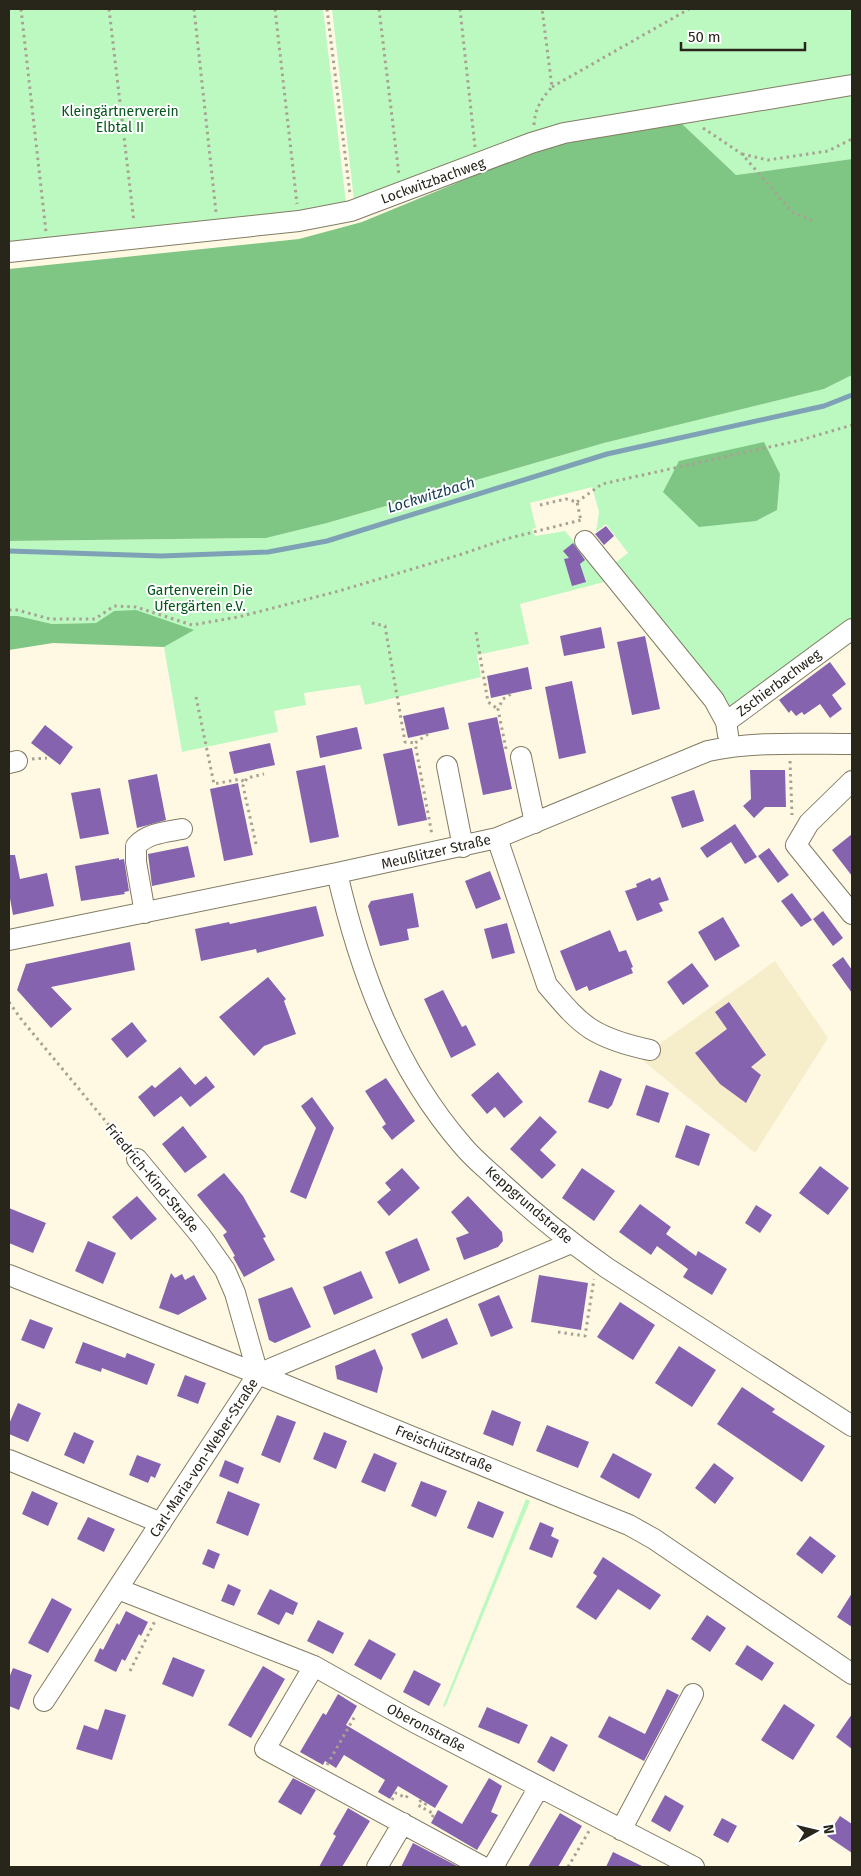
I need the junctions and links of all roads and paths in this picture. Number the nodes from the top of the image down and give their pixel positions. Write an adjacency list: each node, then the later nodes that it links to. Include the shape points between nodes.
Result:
1 (21, 9): 23 (path)
2 (109, 9): 22 (path)
3 (194, 9): 20 (path)
4 (276, 9): 19 (path)
5 (327, 9): 18 (path)
6 (379, 9): 17 (path)
7 (460, 9): 15 (path)
8 (542, 9): 11 (path)
9 (689, 9): 11 (path)
10 (852, 85): 12 (street, Lockwitzbachweg)
11 (552, 87): 13 (path, via 538,104)
12 (682, 114): 16 (path); 18 (street, Lockwitzbachweg, via 564,133)
13 (534, 128)
14 (852, 139): 16 (path, via 828,150 768,160)
15 (476, 151)
16 (742, 154): 21 (path, via 792,212)
17 (399, 177)
18 (351, 211): 24 (street, Lockwitzbachweg, via 299,221)
19 (298, 212)
20 (217, 220)
21 (815, 222)
22 (135, 230)
23 (46, 237)
24 (9, 252)
25 (852, 425): 26 (path, via 801,440 602,484)
26 (577, 502): 27 (path, via 566,499); 29 (path, via 580,518 339,591 238,617 192,625 136,607 114,606 95,619 50,619)
27 (540, 505)
28 (586, 541): 35 (street, via 714,700)
29 (9, 610)
30 (372, 624): 37 (path, via 385,626 405,742)
31 (852, 628): 35 (street, Zschierbachweg)
32 (476, 632): 34 (path, via 488,702)
33 (196, 697): 46 (path, via 214,784 240,779)
34 (498, 709)
35 (726, 722): 40 (street, Zschierbachweg)
36 (428, 734): 37 (path)
37 (415, 743): 53 (path)
38 (789, 744): 39 (street, Meußlitzer Straße); 40 (street, Meußlitzer Straße); 47 (path)
39 (852, 744): 42 (street)
40 (730, 746): 48 (street, Meußlitzer Straße, via 708,751)
41 (522, 757): 48 (street)
42 (852, 759)
43 (447, 766): 52 (street)
44 (264, 774): 46 (path, via 247,778)
45 (852, 781): 56 (street, via 809,823 796,845)
46 (245, 782): 51 (path, via 243,786)
47 (792, 818)
48 (535, 823): 50 (street, Meußlitzer Straße)
49 (182, 829): 55 (street, via 159,833 136,846)
50 (497, 838): 52 (street, Meußlitzer Straße); 59 (street, via 547,985 591,1029)
51 (256, 844)
52 (463, 847): 53 (street, Meußlitzer Straße)
53 (435, 853): 54 (street, Meußlitzer Straße)
54 (337, 874): 55 (street, Meußlitzer Straße); 61 (street, Keppgrundstraße, via 355,944 374,998 416,1083 463,1147 522,1203)
55 (145, 913): 57 (street, Meußlitzer Straße)
56 (852, 914)
57 (9, 940)
58 (9, 1002): 60 (path, Friedrich-Kind-Straße)
59 (650, 1050)
60 (137, 1159): 65 (street, Friedrich-Kind-Straße, via 225,1270 235,1293)
61 (571, 1243): 62 (street, Keppgrundstraße); 65 (street, Carl-Maria-von-Weber-Straße)
62 (597, 1261): 64 (path, via 585,1336); 66 (street, Keppgrundstraße)
63 (9, 1275): 65 (street, Freischützstraße)
64 (558, 1332)
65 (258, 1374): 68 (street, Carl-Maria-von-Weber-Straße); 73 (street, Freischützstraße, via 629,1525)
66 (852, 1426)
67 (9, 1460): 68 (street)
68 (162, 1523): 69 (street, Carl-Maria-von-Weber-Straße)
69 (118, 1589): 70 (street, Oberonstraße); 75 (street, Carl-Maria-von-Weber-Straße)
70 (162, 1607): 71 (street, Oberonstraße); 72 (path)
71 (314, 1666): 77 (street, via 266,1749); 78 (street, Oberonstraße)
72 (130, 1671)
73 (852, 1674)
74 (692, 1694): 83 (street)
75 (44, 1701)
76 (355, 1716): 77 (path)
77 (319, 1778): 82 (street)
78 (539, 1787): 81 (street, Oberonstraße); 87 (street)
79 (421, 1800): 80 (path, via 418,1805)
80 (423, 1808)
81 (597, 1818): 83 (street, Oberonstraße); 88 (path)
82 (403, 1823): 85 (street); 86 (street)
83 (622, 1830): 84 (street, Oberonstraße)
84 (662, 1860): 89 (street, Oberonstraße)
85 (378, 1867)
86 (483, 1867)
87 (493, 1867)
88 (568, 1867)
89 (694, 1867)

